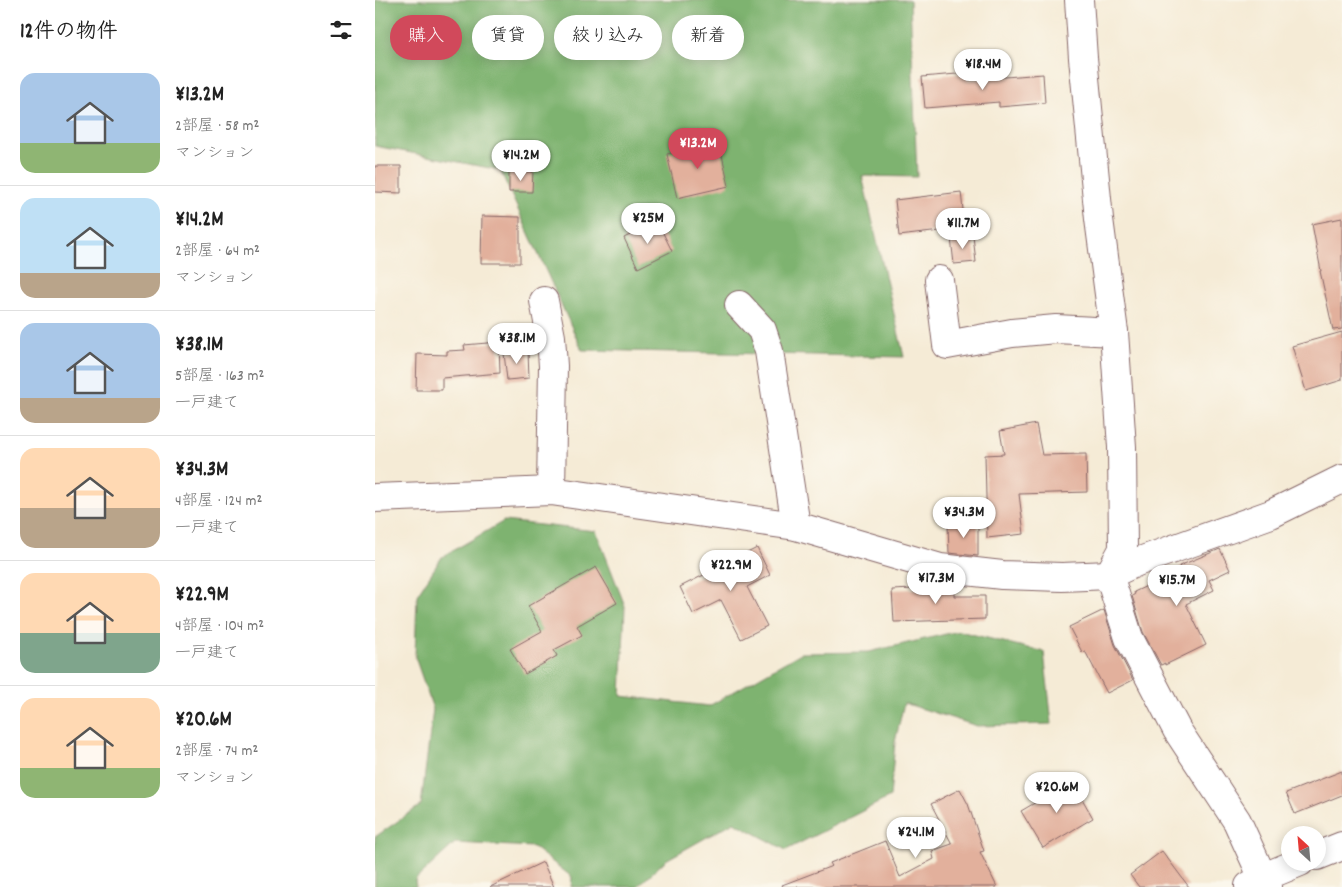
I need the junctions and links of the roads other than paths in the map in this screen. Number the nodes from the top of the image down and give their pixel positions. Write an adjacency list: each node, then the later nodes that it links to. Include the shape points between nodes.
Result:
1 (1079, 0): 5 (street, via 1099,219)
2 (939, 280): 5 (street, via 947,345 1056,329)
3 (544, 301): 7 (street, via 553,366)
4 (739, 305): 9 (street, via 763,330 769,351)
5 (1114, 332): 10 (street, via 1122,447 1123,549)
6 (1342, 479): 10 (street, via 1271,514 1137,562)
7 (551, 491): 8 (street); 9 (street)
8 (375, 498)
9 (796, 526): 10 (street, via 940,568 1002,575)
10 (1109, 576): 14 (street, via 1129,638 1177,730 1237,821)
11 (1342, 846): 12 (street)
12 (1326, 852)
13 (1283, 871): 14 (street)
14 (1259, 884)

